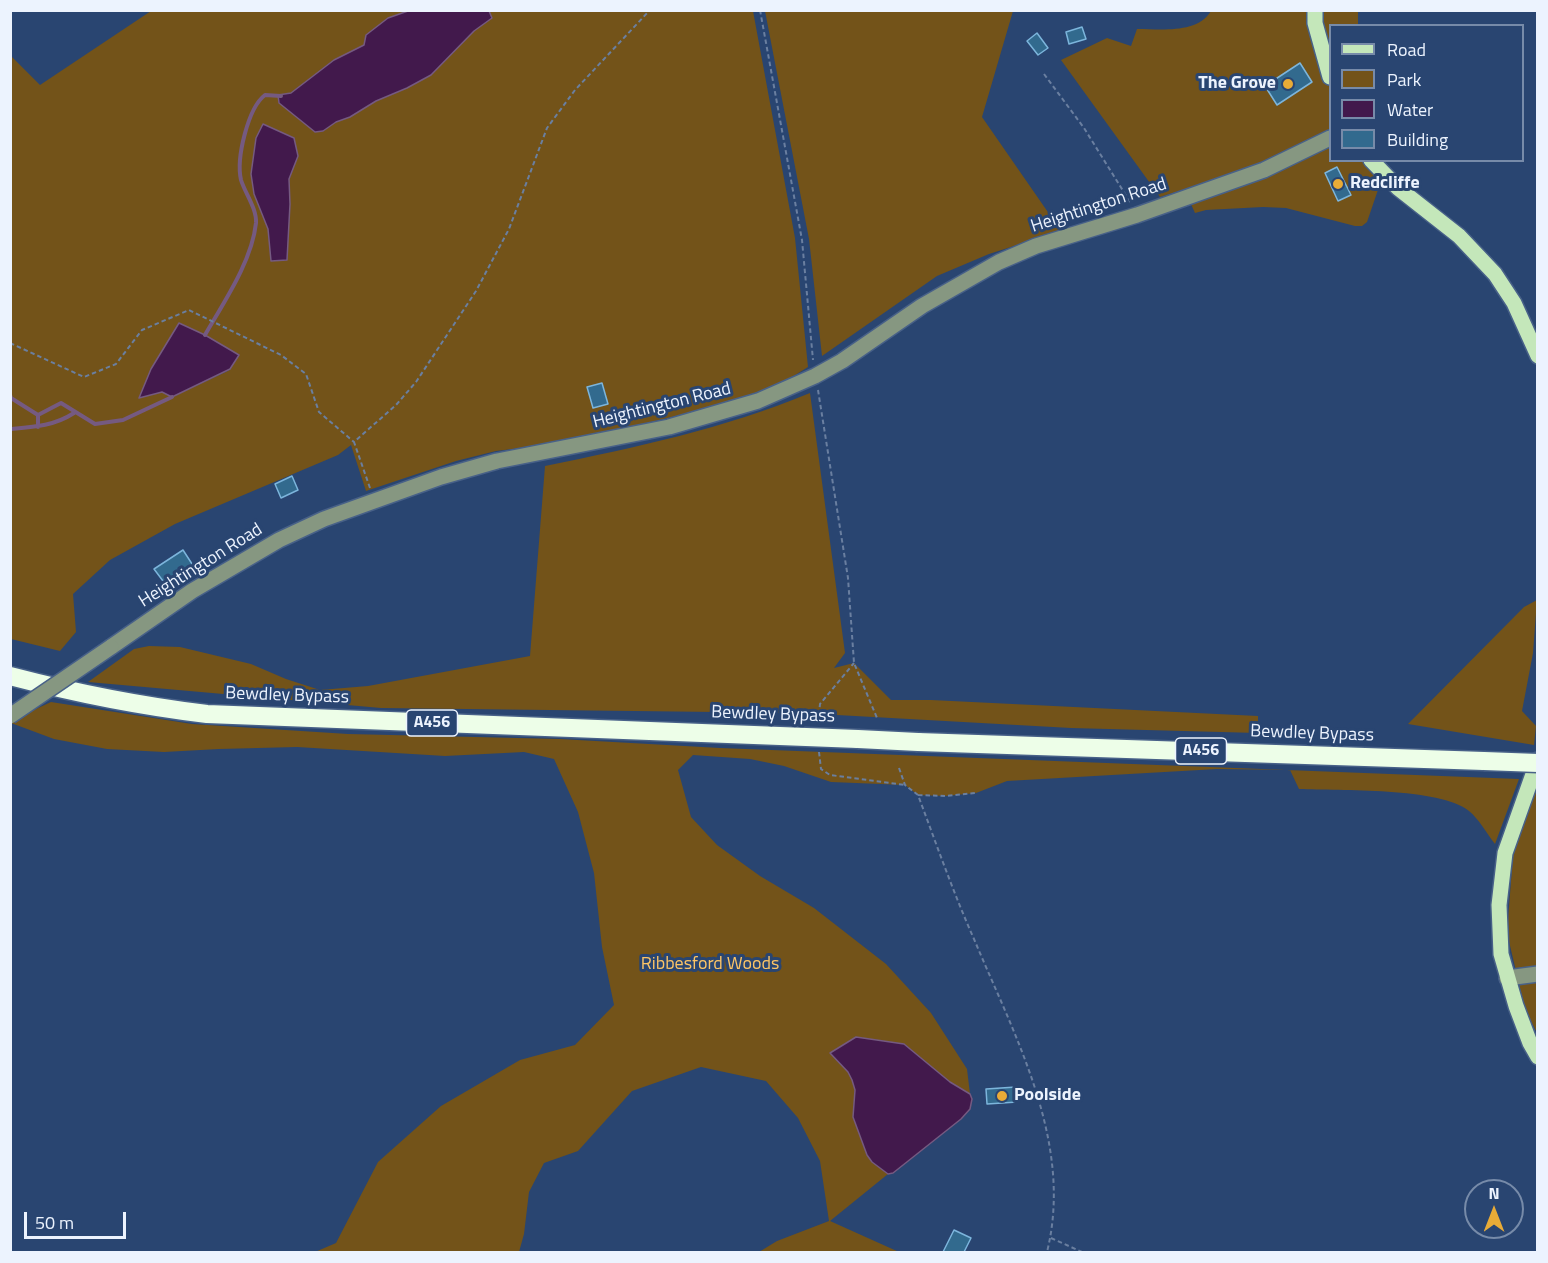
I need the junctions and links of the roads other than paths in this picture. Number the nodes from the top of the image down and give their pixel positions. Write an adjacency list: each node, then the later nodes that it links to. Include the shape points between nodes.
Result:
1 (1315, 10): 2 (main road)
2 (1329, 73)
3 (1329, 138): 7 (street, Heightington Road, bridge, via 1264,170 999,262 922,306 842,361 777,394 625,437 497,461 324,519 279,540 192,591)
4 (1373, 162): 5 (main road, via 1398,188 1459,236 1494,274 1514,303)
5 (1538, 356)
6 (10, 676): 8 (highway, Bewdley Bypass / A456, bridge, via 154,708 207,714 858,740)
7 (10, 716)
8 (1538, 761): 10 (main road, via 1505,853 1499,905 1501,954)
9 (1538, 974): 10 (street)
10 (1507, 978): 11 (main road)
11 (1538, 1057)

